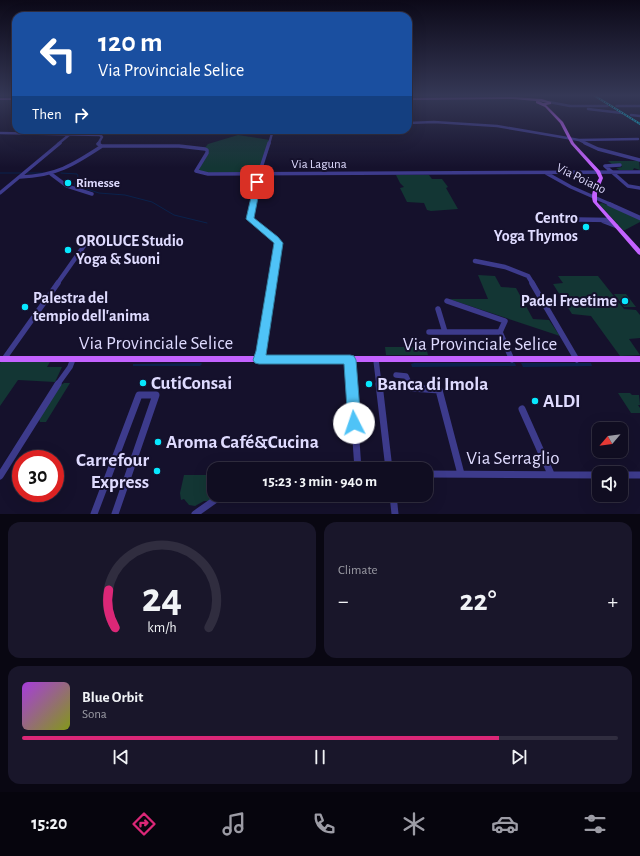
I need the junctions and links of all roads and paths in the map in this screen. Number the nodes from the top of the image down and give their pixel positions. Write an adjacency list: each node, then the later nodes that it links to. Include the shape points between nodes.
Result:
1 (560, 120): 7 (main road)
2 (412, 123): 7 (street, via 491,125)
3 (1, 132): 4 (street)
4 (12, 132)
5 (70, 134): 10 (street, via 101,136 98,144); 19 (street)
6 (272, 134): 18 (street)
7 (570, 139): 9 (street); 14 (main road)
8 (638, 139): 9 (street)
9 (579, 140): 11 (street, via 598,149)
10 (102, 146): 17 (street, via 66,169); 18 (street, Via Laguna, via 179,146 205,149 208,152 196,171 200,173)
11 (640, 160)
12 (620, 165): 15 (street, via 605,166)
13 (546, 172): 14 (street, Via Laguna); 18 (street, Via Laguna); 23 (street, Via Poiano)
14 (598, 172): 15 (street, Via Laguna); 23 (main road, via 601,178)
15 (612, 172): 16 (street, Via Laguna); 20 (street, via 628,186)
16 (640, 172)
17 (51, 174): 19 (street); 22 (street, via 67,186)
18 (259, 174): 38 (street, via 250,219 279,243)
19 (20, 177): 21 (street)
20 (640, 188)
21 (0, 194)
22 (92, 194)
23 (594, 200): 24 (street, Via Poiano, via 608,203); 26 (main road)
24 (640, 218)
25 (546, 219): 26 (street)
26 (602, 219): 27 (street); 27 (main road, via 610,220)
27 (616, 226): 29 (main road)
28 (86, 243): 36 (street)
29 (640, 253)
30 (475, 260): 42 (street, via 528,276)
31 (447, 301): 35 (street, via 505,321)
32 (438, 309): 34 (street)
33 (429, 332): 34 (street)
34 (445, 332): 35 (street)
35 (500, 332): 41 (street)
36 (2, 359): 43 (main road, Via Provinciale Selice)
37 (640, 359): 42 (main road, Via Provinciale Selice)
38 (259, 360): 39 (main road, Via Provinciale Selice); 43 (main road, Via Provinciale Selice)
39 (350, 360): 40 (main road, Via Provinciale Selice); 46 (street)
40 (376, 360): 41 (main road, Via Provinciale Selice); 47 (street)
41 (512, 360): 42 (main road, Via Provinciale Selice)
42 (577, 360)
43 (71, 361): 54 (street)
44 (396, 375): 49 (street, via 406,376 411,388 439,390)
45 (522, 409): 50 (street)
46 (357, 462)
47 (388, 462)
48 (433, 474): 49 (street, Via Serraglio)
49 (461, 474): 50 (street, Via Serraglio)
50 (551, 474): 51 (street, Via Serraglio)
51 (592, 475)
52 (628, 475): 53 (street)
53 (640, 475)
54 (0, 476)
55 (212, 502): 59 (street)
56 (393, 502): 60 (street)
57 (94, 514): 58 (street, via 139,395 156,395)
58 (115, 514)
59 (195, 514)
60 (395, 514)

